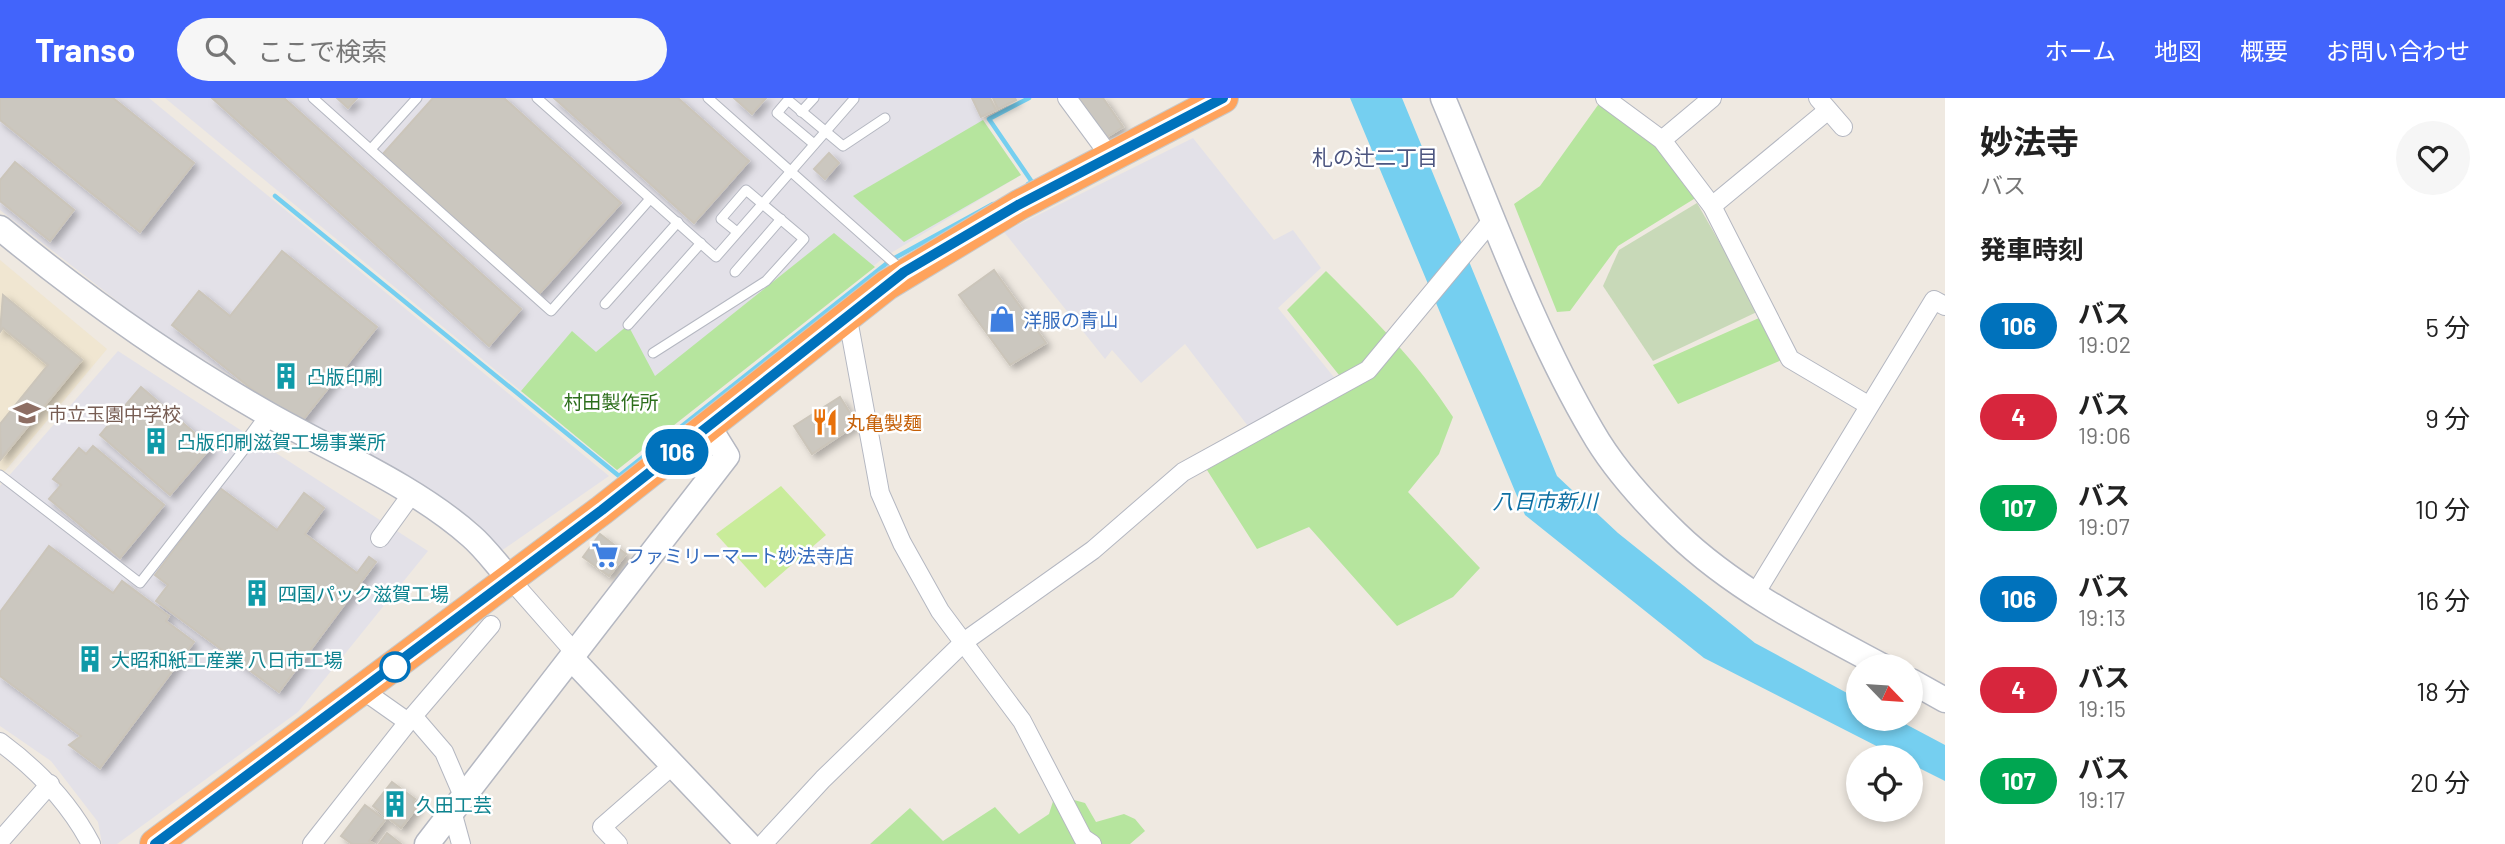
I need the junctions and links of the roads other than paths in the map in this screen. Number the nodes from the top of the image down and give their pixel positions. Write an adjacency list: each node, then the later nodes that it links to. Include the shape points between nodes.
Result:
1 (313, 98): 19 (lane)
2 (416, 98): 19 (lane)
3 (537, 98): 22 (lane)
4 (708, 98): 21 (lane)
5 (814, 98): 13 (lane)
6 (1068, 98): 20 (street)
7 (1223, 98): 20 (highway)
8 (1443, 98): 25 (street)
9 (1605, 98): 17 (street)
10 (1712, 98): 17 (street)
11 (854, 99): 16 (lane)
12 (1823, 104): 15 (street); 24 (street)
13 (801, 111): 16 (lane); 18 (lane, via 788,100 777,113)
14 (885, 118): 16 (lane, via 843,146)
15 (1843, 127)
16 (826, 131): 18 (lane)
17 (1662, 140): 24 (street)
18 (814, 144): 21 (lane)
19 (371, 149): 22 (lane, via 551,311)
20 (1109, 155): 32 (highway)
21 (790, 171): 23 (lane); 32 (lane)
22 (650, 198): 27 (lane)
23 (762, 203): 26 (lane); 29 (lane); 29 (lane, via 746,190 721,219)
24 (1712, 206): 38 (street, via 1790,359)
25 (1494, 218): 46 (street, via 1549,348 1592,433 1641,498 1677,535); 48 (street, via 1368,370 1183,472 1093,550)
26 (781, 219): 31 (lane); 37 (lane, via 804,239 766,281)
27 (678, 222): 30 (lane); 33 (lane)
28 (0, 228): 39 (street, via 131,331)
29 (737, 232): 30 (lane, via 716,257)
30 (701, 243): 35 (lane)
31 (735, 272)
32 (904, 272): 36 (highway)
33 (605, 304)
34 (1945, 306): 38 (street, via 1934,300)
35 (628, 325)
36 (838, 325): 40 (highway); 48 (street, via 850,330 880,493 940,611)
37 (653, 353)
38 (1868, 405): 46 (street)
39 (270, 415): 41 (street); 43 (street)
40 (709, 427): 45 (highway); 50 (street, via 727,456)
41 (250, 442): 42 (lane, via 140,583)
42 (0, 475)
43 (411, 495): 44 (street); 45 (street, via 472,537)
44 (380, 538)
45 (510, 579): 50 (street, via 569,646); 52 (highway)
46 (1755, 594): 49 (street)
47 (491, 625): 54 (street)
48 (965, 641): 67 (street, via 878,723); 68 (street, via 1022,721 1083,838)
49 (1861, 654)
50 (572, 659): 56 (street); 58 (street)
51 (1923, 688): 53 (street)
52 (364, 691): 54 (street); 61 (highway)
53 (1945, 700)
54 (411, 719): 58 (street, via 444,752); 62 (street)
55 (0, 742): 57 (street)
56 (673, 765): 65 (street, via 602,827); 66 (street)
57 (50, 784): 59 (street); 60 (street)
58 (457, 804): 63 (street); 64 (street)
59 (0, 841)
60 (91, 844)
61 (155, 844)
62 (312, 844)
63 (427, 844)
64 (461, 844)
65 (618, 844)
66 (748, 844)
67 (763, 844)
68 (1092, 844)

